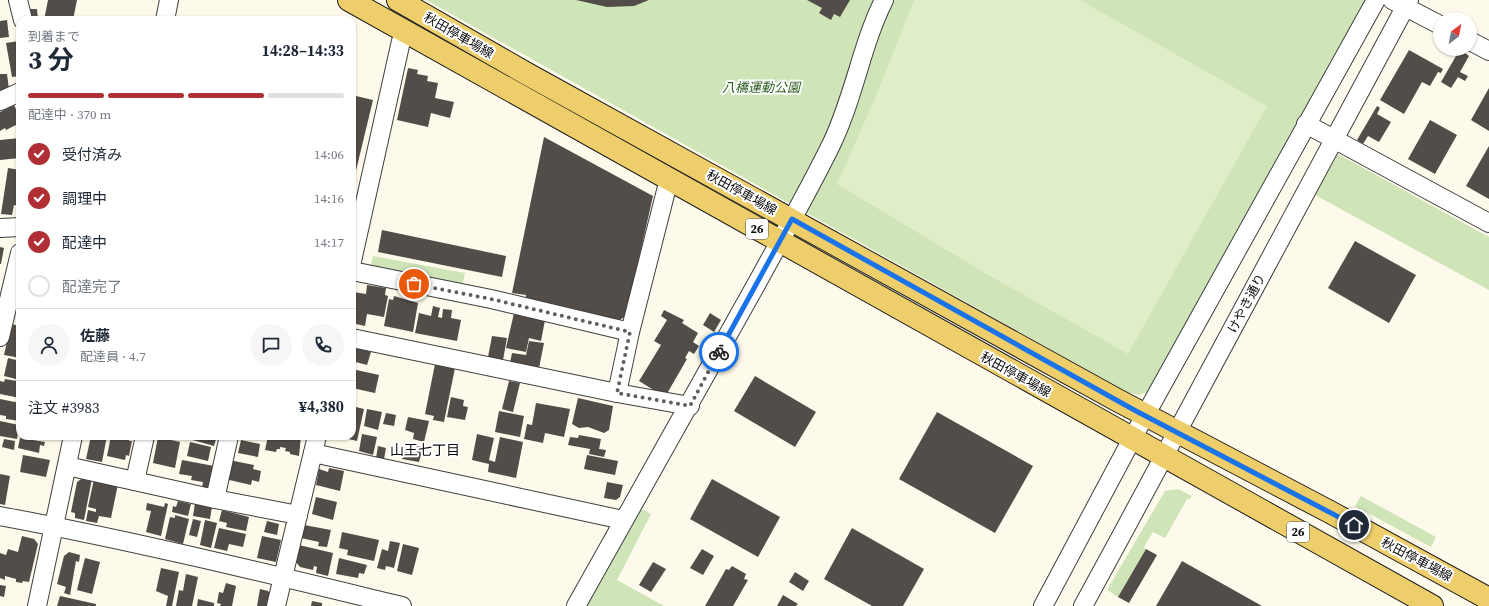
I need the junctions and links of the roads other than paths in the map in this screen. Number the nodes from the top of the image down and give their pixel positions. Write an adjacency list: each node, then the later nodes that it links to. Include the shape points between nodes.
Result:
1 (18, 0): 8 (street)
2 (169, 0): 9 (street)
3 (349, 0): 11 (main road, 秋田停車場線 / 26)
4 (398, 0): 19 (main road, 秋田停車場線 / 26)
5 (884, 0): 19 (street, via 874,19 842,122)
6 (1376, 0): 16 (street)
7 (1402, 2): 10 (street); 17 (street, けやき通り)
8 (22, 16)
9 (166, 16)
10 (1433, 21)
11 (406, 32): 18 (main road, 秋田停車場線 / 26); 24 (street, via 401,41)
12 (1477, 45): 13 (street)
13 (1489, 51)
14 (16, 94): 15 (street)
15 (0, 101)
16 (1306, 124): 17 (street); 32 (street)
17 (1332, 138): 20 (street); 33 (street, けやき通り)
18 (669, 179): 23 (main road, 秋田停車場線 / 26); 28 (street)
19 (792, 219): 23 (street); 32 (main road, 秋田停車場線 / 26)
20 (1489, 223)
21 (16, 227): 22 (street)
22 (0, 228)
23 (780, 241): 31 (street); 34 (main road, 秋田停車場線 / 26)
24 (356, 243)
25 (16, 269): 27 (street)
26 (356, 272): 28 (street, via 491,299)
27 (1, 328)
28 (630, 332): 30 (street)
29 (356, 339): 30 (street)
30 (617, 393): 31 (street)
31 (690, 406): 45 (street)
32 (1146, 416): 33 (main road, 秋田停車場線 / 26); 34 (street)
33 (1178, 433): 39 (street, けやき通り); 48 (main road, 秋田停車場線 / 26)
34 (1132, 439): 39 (main road, 秋田停車場線 / 26); 53 (street)
35 (72, 440): 40 (street)
36 (144, 440): 41 (street)
37 (227, 440): 42 (street)
38 (315, 445): 43 (street); 45 (street)
39 (1165, 457): 54 (street, けやき通り); 55 (main road, 秋田停車場線 / 26)
40 (67, 466): 41 (street); 46 (street)
41 (135, 481): 42 (street)
42 (215, 499): 43 (street)
43 (298, 515): 47 (street)
44 (0, 516): 46 (street)
45 (623, 520): 52 (street)
46 (53, 526): 47 (street); 49 (street)
47 (282, 577): 50 (street); 51 (street)
48 (1489, 599)
49 (37, 606)
50 (276, 606)
51 (402, 606)
52 (576, 606)
53 (1042, 606)
54 (1083, 606)
55 (1432, 606)

